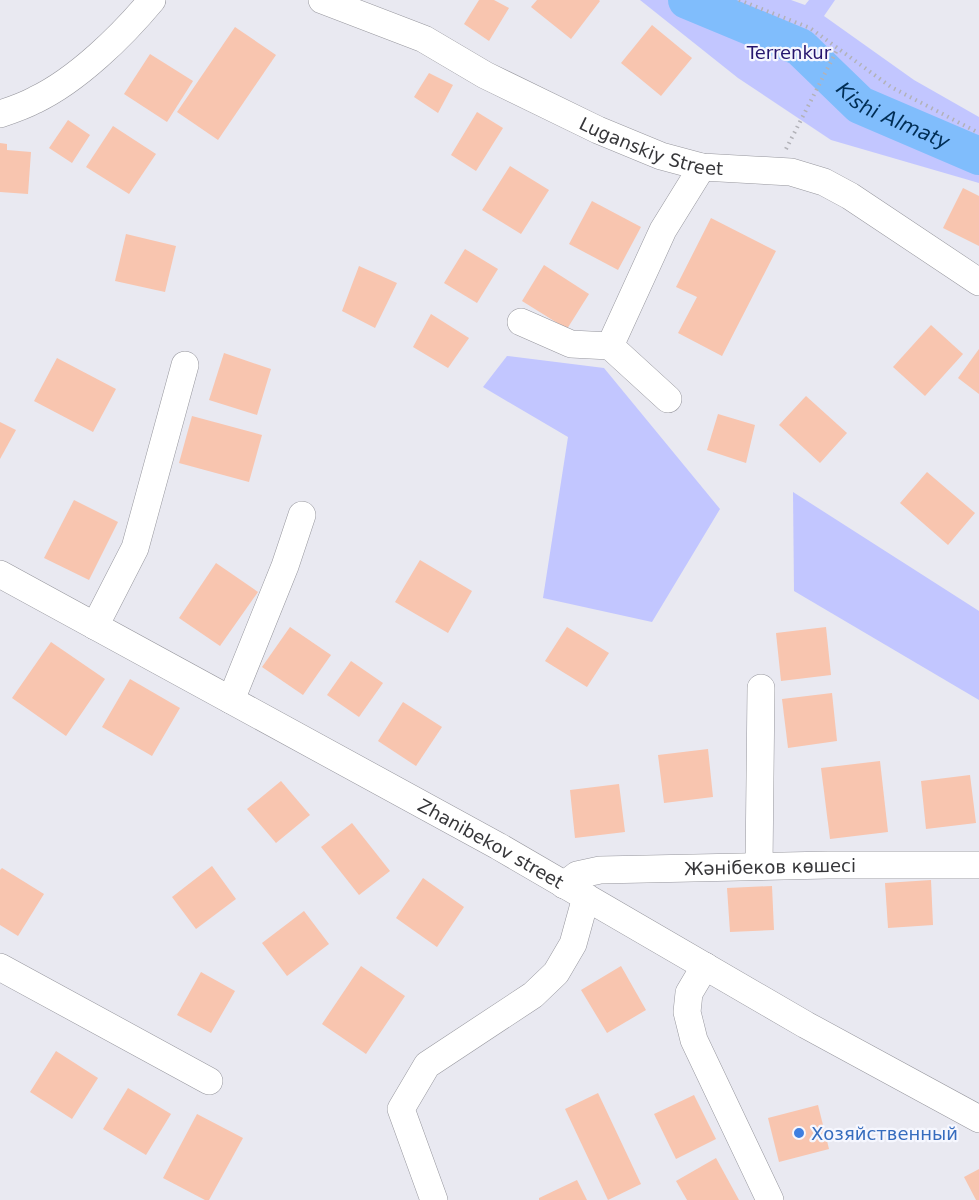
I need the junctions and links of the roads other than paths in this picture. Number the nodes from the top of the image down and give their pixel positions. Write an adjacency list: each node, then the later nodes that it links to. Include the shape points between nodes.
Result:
1 (152, 0): 3 (street, via 69,80 36,100)
2 (322, 0): 4 (street, Luganskiy Street, via 424,39 485,75 598,130 661,156)
3 (0, 114)
4 (705, 167): 5 (street, Luganskiy Street, via 791,172 824,182); 7 (street, via 663,230)
5 (979, 282)
6 (521, 322): 7 (street, via 571,344)
7 (610, 346): 9 (street)
8 (185, 365): 12 (street, via 135,548)
9 (668, 399)
10 (302, 515): 14 (street)
11 (0, 574): 12 (street, Zhanibekov street)
12 (95, 626): 14 (street, Zhanibekov street)
13 (761, 688): 16 (street)
14 (231, 700): 17 (street, Zhanibekov street)
15 (979, 865): 16 (street, Жәнібеков көшесі)
16 (759, 866): 17 (street, Жәнібеков көшесі, via 600,870 577,875)
17 (575, 891): 18 (street, Zhanibekov street); 22 (street, via 573,944 556,973 533,995 427,1065 401,1109)
18 (705, 966): 21 (street, Zhanibekov street); 23 (street, via 689,993 687,1012 694,1040)
19 (0, 967): 20 (street)
20 (209, 1082)
21 (979, 1119)
22 (434, 1200)
23 (770, 1200)

